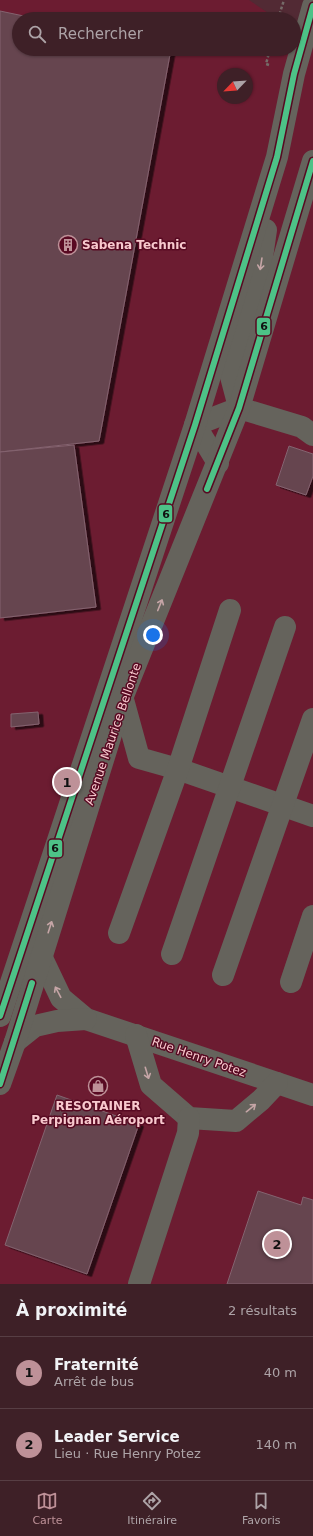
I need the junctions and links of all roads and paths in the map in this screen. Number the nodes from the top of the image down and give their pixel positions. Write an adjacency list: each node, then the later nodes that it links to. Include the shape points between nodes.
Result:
1 (284, 0): 3 (path)
2 (313, 6): 4 (street, Avenue Maurice Bellonte)
3 (280, 12)
4 (301, 49)
5 (299, 56): 6 (street, Avenue Maurice Bellonte)
6 (277, 157): 8 (street, one-way to 8, via 260,271 229,369); 9 (street, Avenue Maurice Bellonte)
7 (313, 161): 8 (street, Avenue Maurice Bellonte)
8 (239, 408): 9 (street); 10 (street, via 302,426); 11 (street, Avenue Maurice Bellonte)
9 (195, 424): 11 (street); 14 (street, Avenue Maurice Bellonte)
10 (313, 435)
11 (218, 463): 14 (street, Avenue Maurice Bellonte, one-way to 11)
12 (230, 610): 16 (street)
13 (285, 627): 17 (street)
14 (116, 694): 16 (street, via 139,758); 23 (street, Avenue Maurice Bellonte, one-way to 14); 26 (street, Avenue Maurice Bellonte)
15 (313, 719): 18 (street)
16 (178, 769): 17 (street); 21 (street)
17 (230, 787): 18 (street); 22 (street)
18 (284, 806): 19 (street); 24 (street)
19 (313, 816)
20 (313, 916): 25 (street)
21 (119, 933)
22 (172, 954)
23 (41, 956): 27 (street, one-way to 23, via 61,998); 29 (street, Avenue Maurice Bellonte)
24 (223, 975)
25 (291, 982)
26 (0, 1016)
27 (86, 1019): 28 (street, Rue Henry Potez); 29 (street, via 35,1026)
28 (136, 1035): 30 (street, Rue Henry Potez); 33 (street, one-way to 33, via 151,1085)
29 (15, 1042): 31 (street, Avenue Maurice Bellonte)
30 (277, 1083): 32 (street, Rue Henry Potez); 33 (street, one-way to 30, via 236,1121)
31 (0, 1084)
32 (313, 1095)
33 (189, 1118): 34 (street, via 188,1133)
34 (140, 1284)

